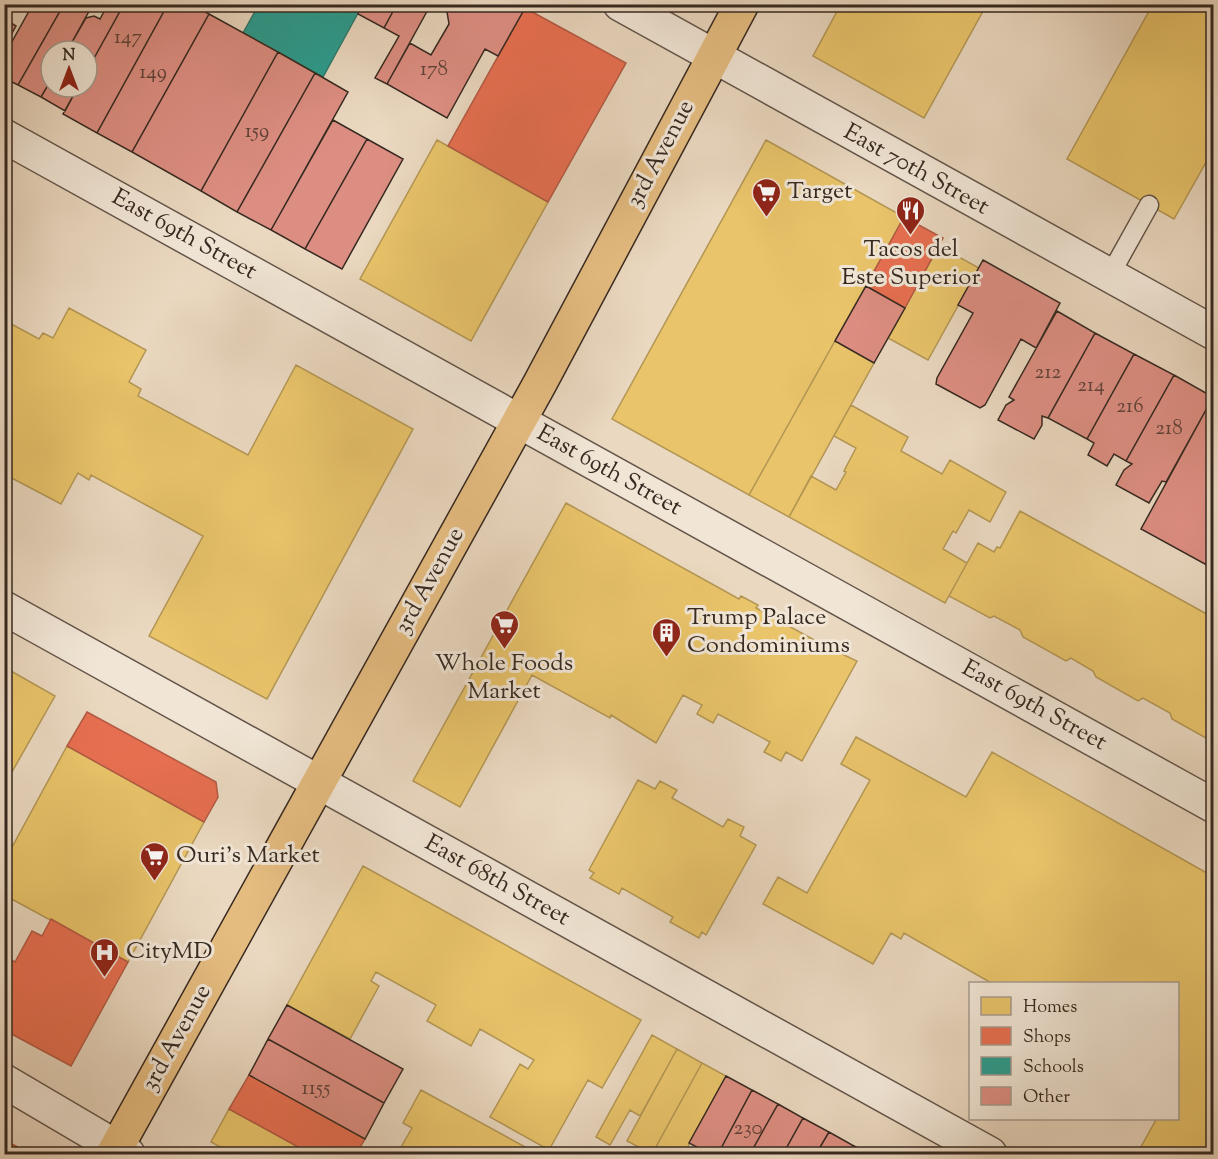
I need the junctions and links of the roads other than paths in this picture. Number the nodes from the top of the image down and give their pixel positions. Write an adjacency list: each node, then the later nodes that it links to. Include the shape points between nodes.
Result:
1 (620, 4): 3 (street, East 70th Street)
2 (742, 4): 3 (main road, 3rd Avenue)
3 (713, 56): 6 (street, East 70th Street); 8 (main road, 3rd Avenue)
4 (4, 136): 8 (street, East 69th Street)
5 (1149, 205): 6 (lane)
6 (1110, 275): 7 (street, East 70th Street)
7 (1214, 333)
8 (519, 420): 10 (main road, 3rd Avenue); 11 (street, East 69th Street)
9 (4, 608): 10 (street, East 68th Street)
10 (318, 782): 13 (main road, 3rd Avenue); 14 (street, East 68th Street)
11 (1214, 806)
12 (4, 1081): 13 (street)
13 (119, 1152)
14 (990, 1155)

